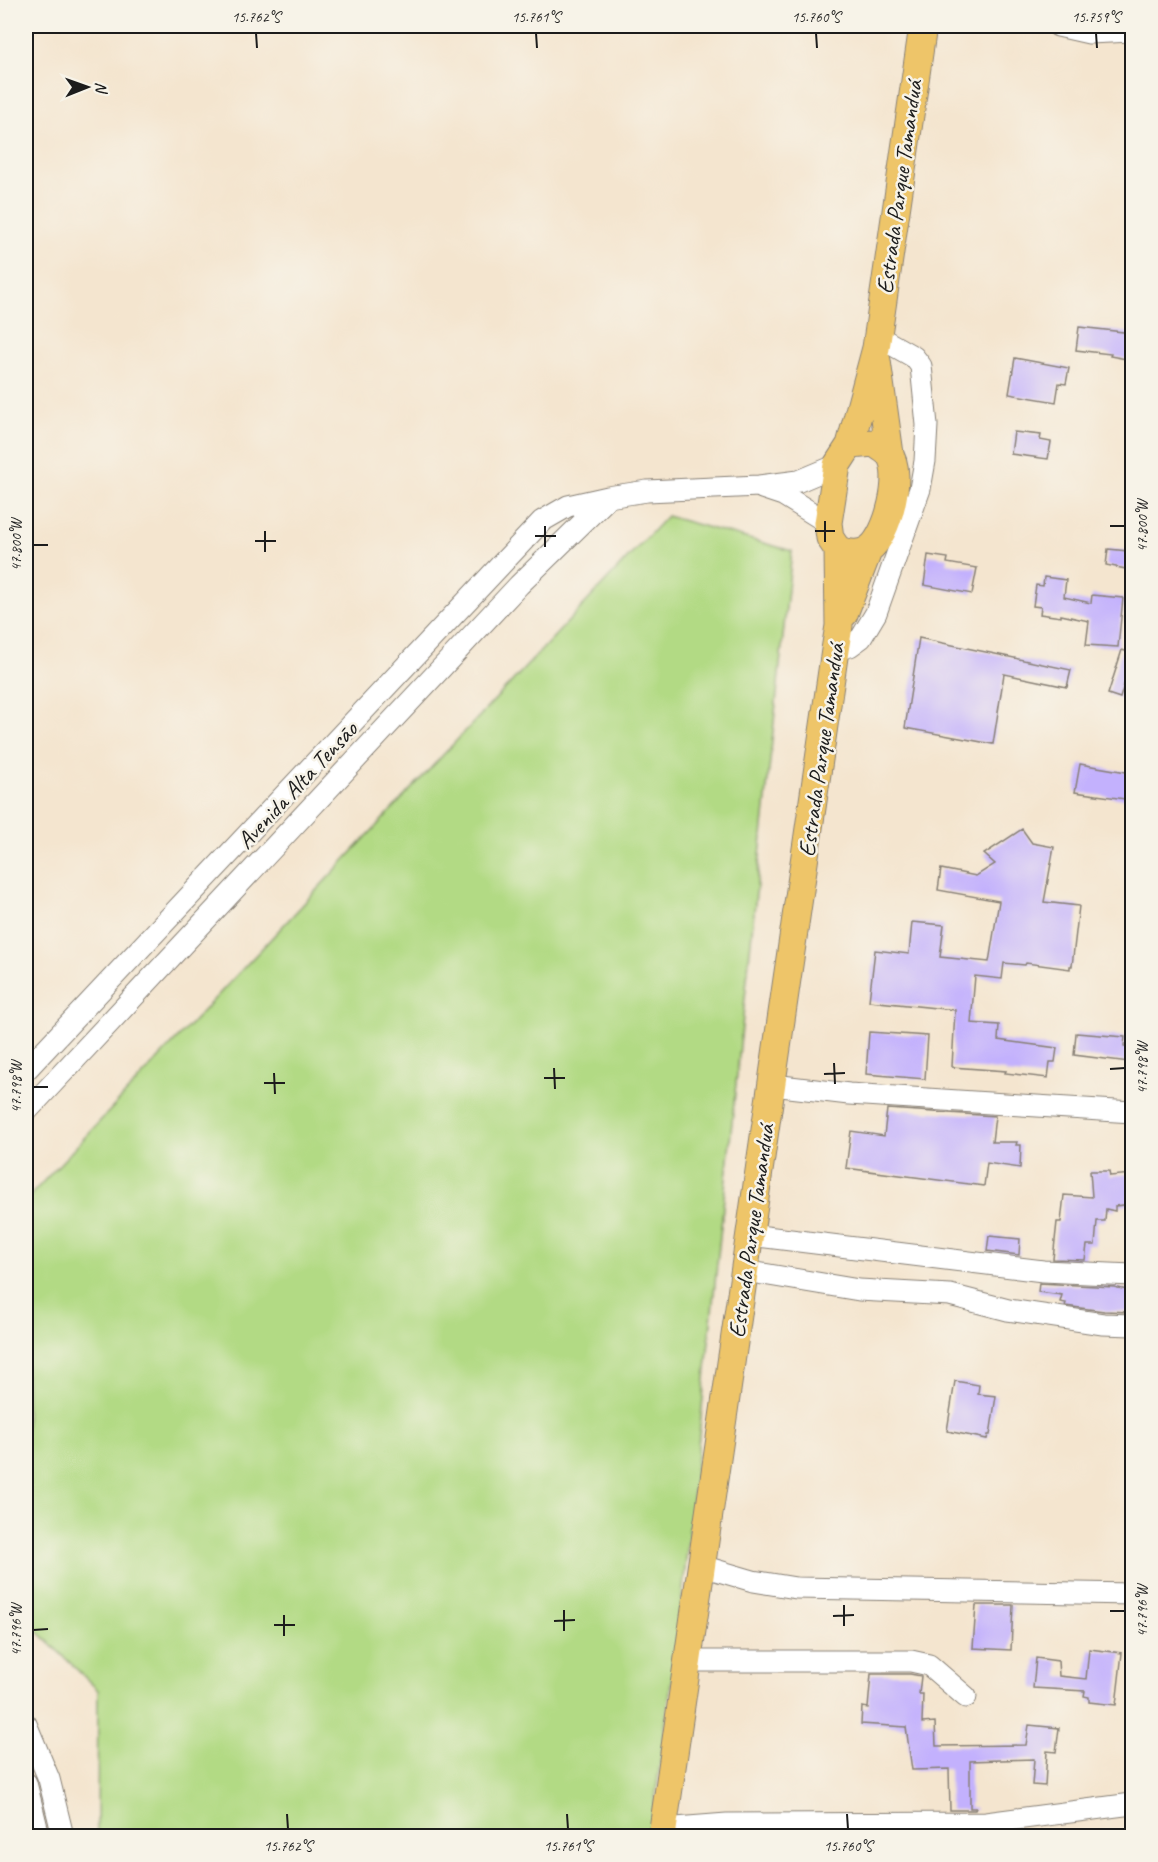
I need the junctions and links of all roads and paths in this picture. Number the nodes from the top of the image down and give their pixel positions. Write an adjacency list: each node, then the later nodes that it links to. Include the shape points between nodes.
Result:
1 (923, 26): 4 (main road, Estrada Parque Tamanduá)
2 (1058, 26): 3 (street, via 1089,33)
3 (1132, 31)
4 (876, 342): 5 (main road, Estrada Parque Tamanduá); 6 (main road, Estrada Parque Tamanduá); 12 (street, via 914,357 921,366 927,425 925,461 920,489 876,613 861,638 850,645)
5 (890, 454): 6 (main road, via 874,443); 10 (main road, Estrada Parque Tamanduá, via 895,474 892,504 884,531)
6 (843, 455): 7 (street, Avenida Alta Tensāo, via 799,481); 9 (main road, Estrada Parque Tamanduá)
7 (759, 486): 8 (street, Avenida Alta Tensāo, via 647,491); 9 (street, Avenida Alta Tensāo, via 783,495)
8 (608, 497): 13 (street, Avenida Alta Tensāo, via 568,506 542,521); 15 (street, Avenida Alta Tensāo, via 519,585)
9 (828, 523): 11 (main road, Estrada Parque Tamanduá, via 830,538)
10 (869, 549): 11 (main road, via 853,554); 12 (main road, Estrada Parque Tamanduá)
11 (838, 550): 12 (main road, Estrada Parque Tamanduá)
12 (837, 638): 14 (main road, Estrada Parque Tamanduá)
13 (26, 1070)
14 (772, 1085): 16 (street, via 849,1094); 17 (main road, Estrada Parque Tamanduá)
15 (26, 1112)
16 (1132, 1112)
17 (750, 1235): 18 (main road, Estrada Parque Tamanduá); 19 (street, via 1043,1271)
18 (745, 1271): 20 (street, via 859,1290 950,1295 1008,1310); 21 (main road, Estrada Parque Tamanduá)
19 (1132, 1275)
20 (1132, 1325)
21 (702, 1566): 22 (street, via 796,1588); 23 (main road, Estrada Parque Tamanduá)
22 (1132, 1594)
23 (688, 1661): 24 (street, via 911,1661 929,1665); 29 (main road, Estrada Parque Tamanduá)
24 (966, 1697)
25 (26, 1724): 31 (street, via 49,1779)
26 (26, 1783): 30 (street)
27 (1132, 1804): 28 (street, via 986,1823)
28 (726, 1830): 29 (street)
29 (663, 1833)
30 (39, 1836)
31 (63, 1836)

